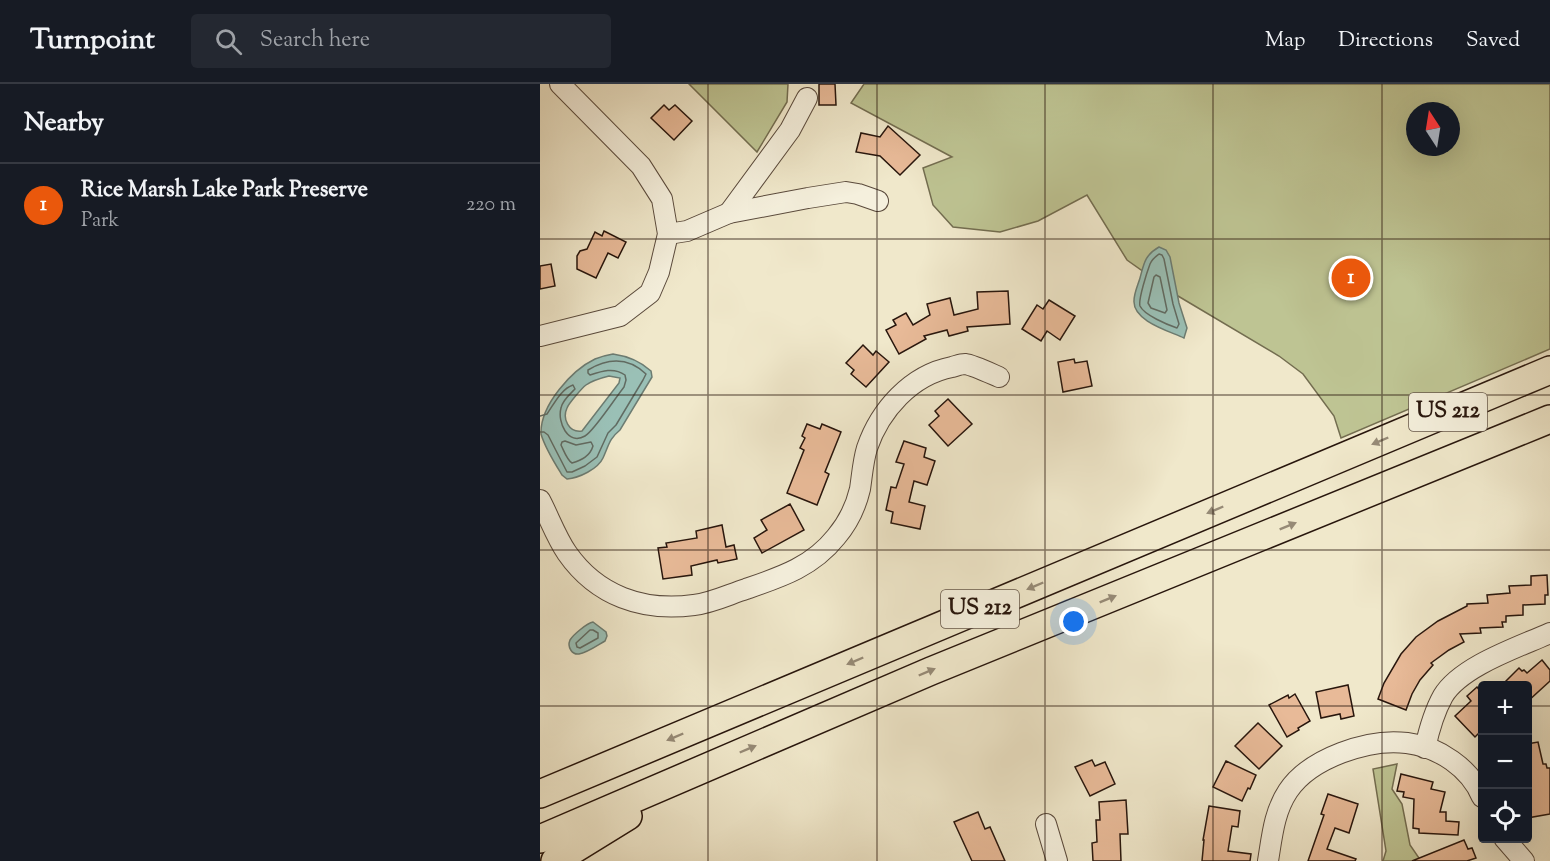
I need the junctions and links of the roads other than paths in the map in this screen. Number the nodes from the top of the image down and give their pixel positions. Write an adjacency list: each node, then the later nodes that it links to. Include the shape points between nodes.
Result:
1 (561, 84): 5 (street, via 641,166 662,199)
2 (807, 98): 4 (street, via 790,130)
3 (878, 201): 4 (street, via 846,192)
4 (729, 213): 5 (street, via 687,231)
5 (668, 234): 6 (street, via 650,293 620,316)
6 (540, 336)
7 (1550, 370): 13 (highway, US 212, one-way to 13)
8 (999, 377): 10 (street, via 966,364 941,369 900,395 874,431 859,492 835,539 799,569 697,605 639,603 611,593 585,575 566,551)
9 (1550, 419): 14 (highway, US 212, one-way to 9, via 931,671)
10 (540, 500)
11 (1550, 633): 12 (street, via 1460,677 1444,694)
12 (1425, 748): 16 (street, via 1448,758); 23 (street, via 1386,743 1353,749 1329,757 1306,772 1279,808)
13 (614, 763): 15 (highway); 17 (highway, US 212)
14 (709, 766): 19 (highway, US 212); 21 (highway)
15 (540, 782)
16 (1479, 789)
17 (540, 794)
18 (1046, 824): 22 (street)
19 (540, 839)
20 (1508, 843): 24 (street)
21 (555, 861)
22 (1057, 861)
23 (1268, 861)
24 (1524, 861)

